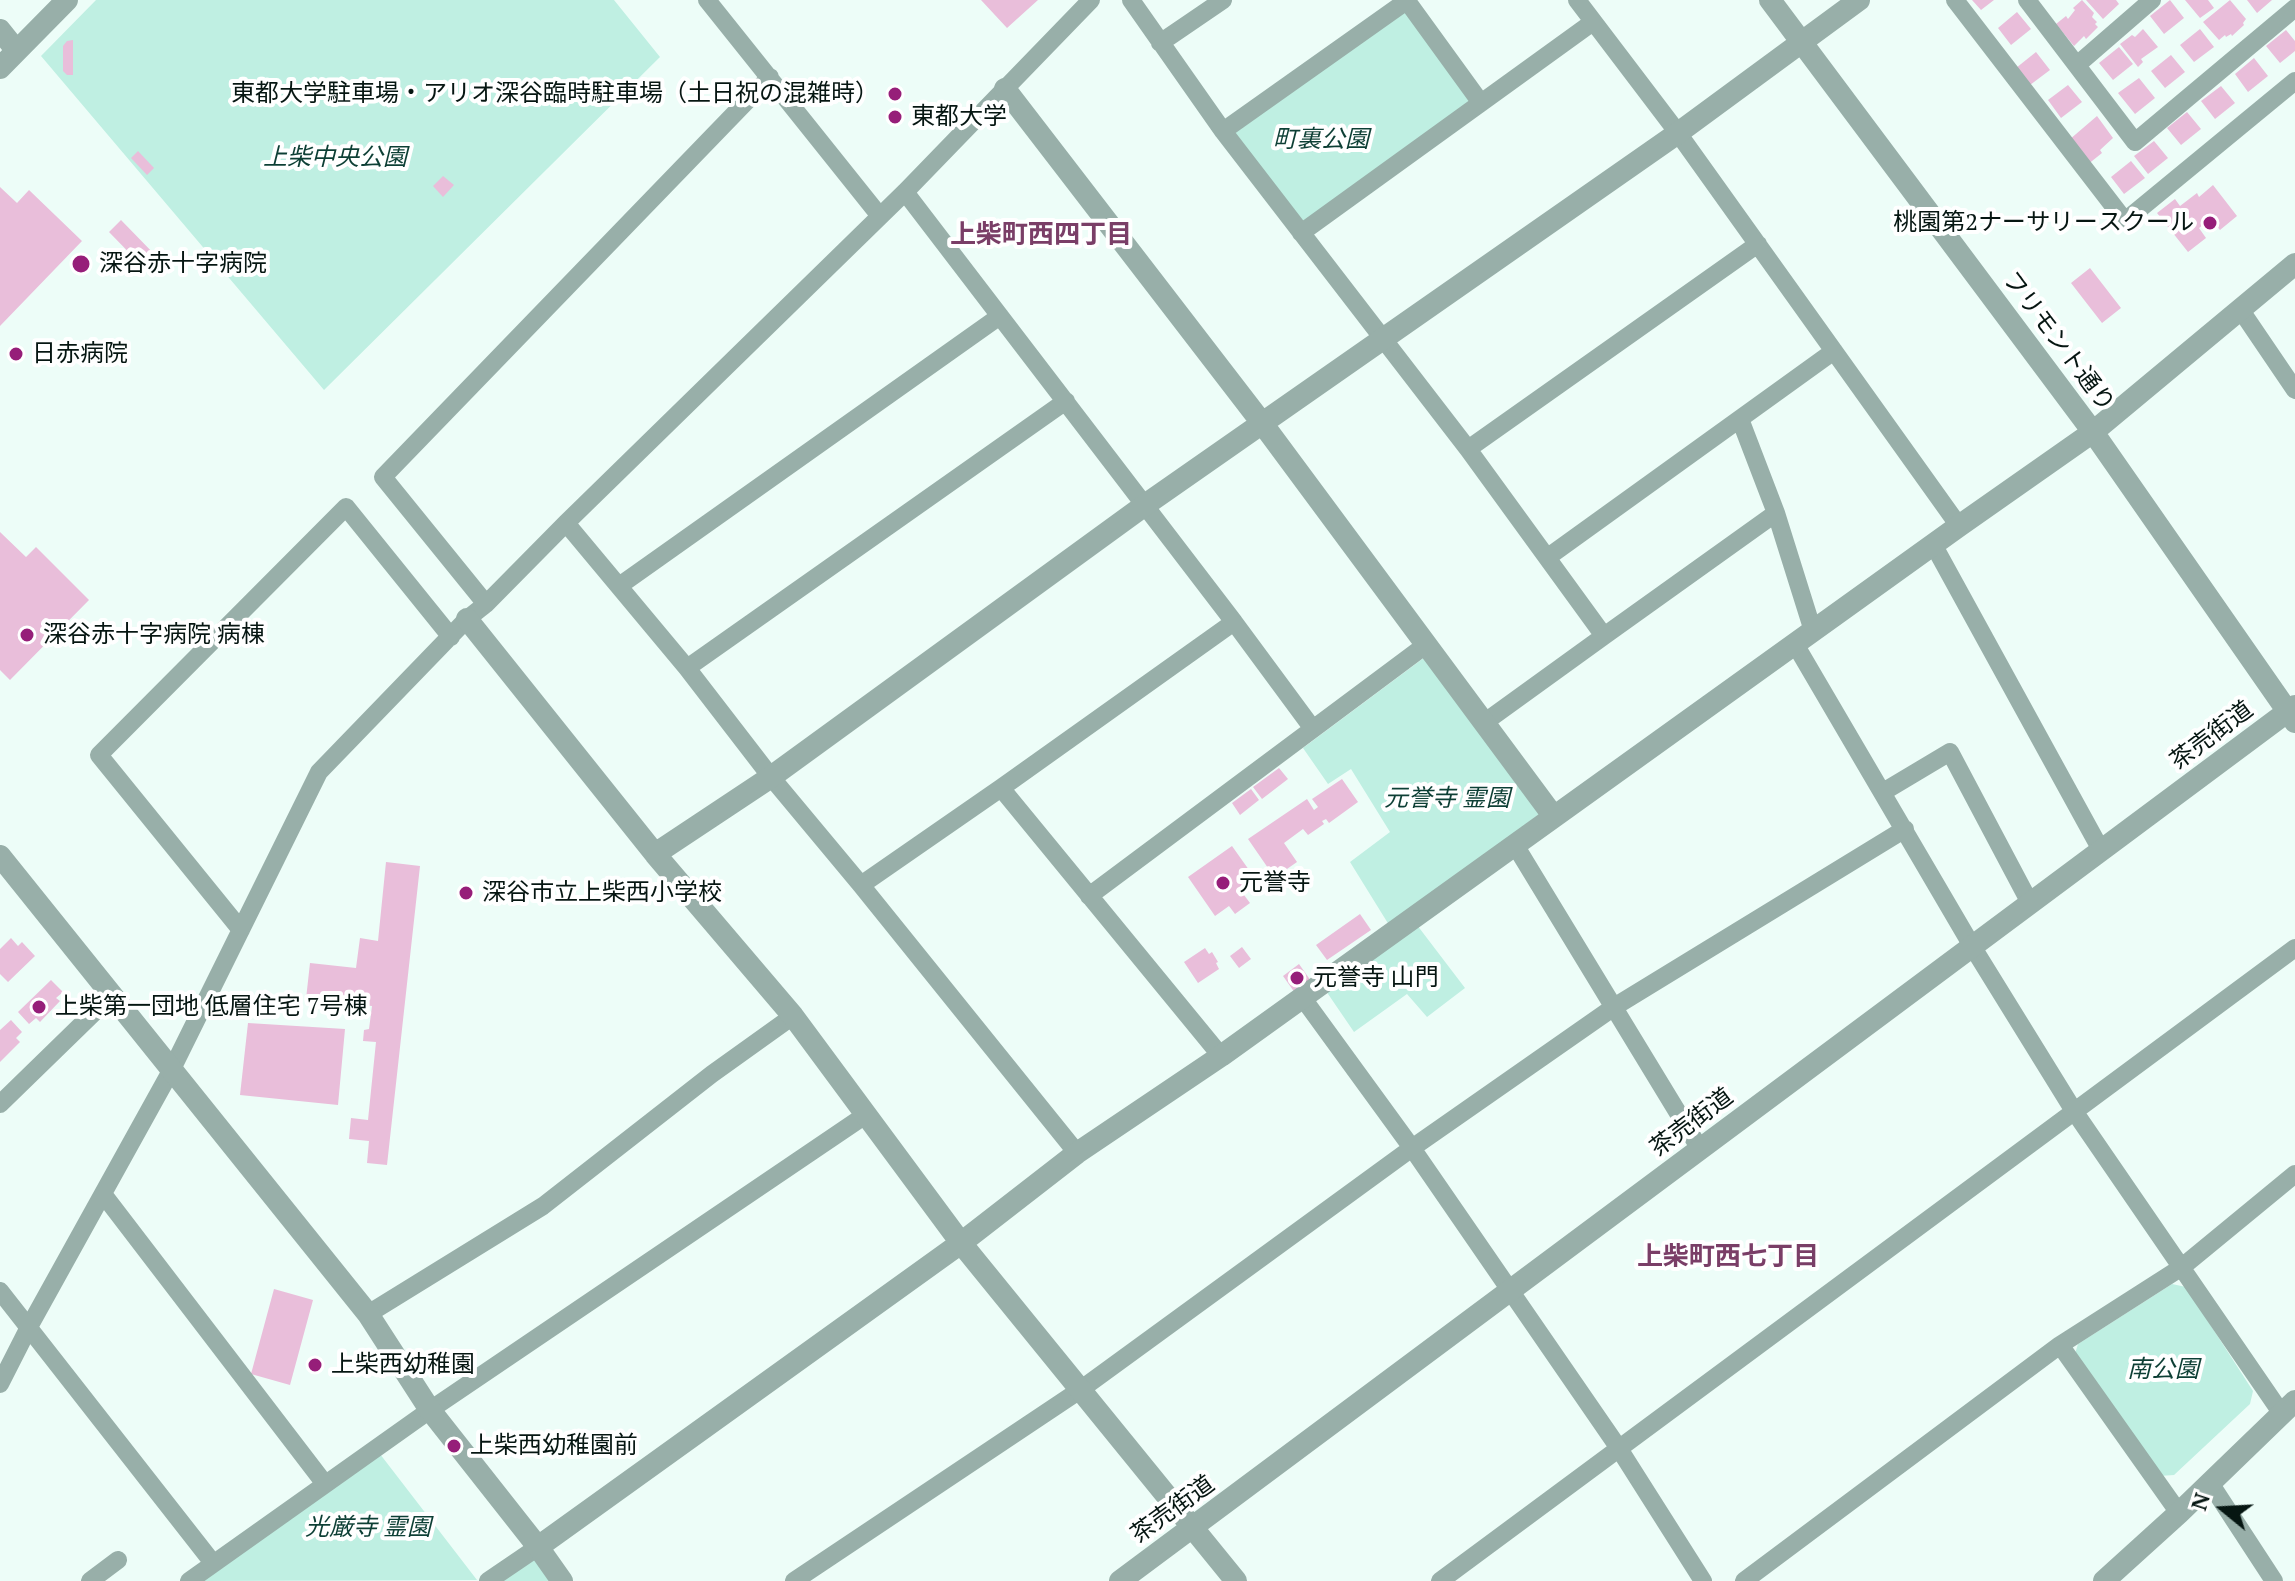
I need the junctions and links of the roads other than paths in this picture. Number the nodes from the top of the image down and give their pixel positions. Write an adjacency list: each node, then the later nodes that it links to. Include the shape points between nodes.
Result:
1 (67, 0): 18 (street)
2 (707, 0): 21 (street)
3 (1091, 0): 23 (street)
4 (1131, 0): 17 (street)
5 (1223, 0): 17 (street)
6 (1407, 0): 24 (street); 25 (street)
7 (1577, 0): 14 (street)
8 (1770, 0): 16 (street, フリモント通り)
9 (1859, 0): 16 (street)
10 (1955, 0): 22 (street, via 2125,221)
11 (2027, 0): 19 (street)
12 (2152, 0): 19 (street)
13 (2295, 8): 19 (street, via 2135,142)
14 (1593, 22): 24 (street); 26 (street)
15 (0, 30): 18 (street)
16 (1802, 42): 26 (street); 40 (street, フリモント通り)
17 (1160, 43): 25 (street)
18 (16, 50): 20 (street)
19 (2077, 65)
20 (0, 68)
21 (770, 77): 28 (street); 49 (street, via 383,477)
22 (2295, 81)
23 (1005, 89): 27 (street); 39 (street)
24 (1481, 103): 29 (street)
25 (1223, 131): 29 (street)
26 (1678, 133): 30 (street); 34 (street)
27 (905, 192): 28 (street); 33 (street)
28 (879, 215): 44 (street)
29 (1301, 233): 34 (street)
30 (1758, 244): 35 (street); 41 (street)
31 (2295, 264): 32 (street)
32 (2240, 309): 36 (street); 40 (street)
33 (1000, 316): 37 (street); 48 (street)
34 (1384, 339): 39 (street); 41 (street)
35 (1834, 351): 38 (street); 45 (street)
36 (2295, 390)
37 (1066, 401): 42 (street); 56 (street)
38 (1740, 419): 43 (street); 47 (street)
39 (1262, 423): 42 (street); 55 (street)
40 (2093, 432): 45 (street); 57 (street, フリモント通り)
41 (1468, 449): 47 (street)
42 (1145, 505): 51 (street); 60 (street)
43 (1776, 513): 52 (street); 54 (street)
44 (566, 523): 48 (street); 49 (street)
45 (1959, 526): 46 (street)
46 (1933, 544): 54 (street); 66 (street)
47 (1548, 557): 52 (street)
48 (619, 586): 56 (street)
49 (486, 604): 50 (street)
50 (467, 619): 53 (street); 67 (street)
51 (1234, 622): 59 (street); 61 (street)
52 (1604, 636): 58 (street)
53 (451, 637): 72 (street, via 319,772); 72 (street, via 346,507 99,755)
54 (1804, 637): 62 (street); 63 (street)
55 (1427, 644): 58 (street); 59 (street)
56 (687, 668): 60 (street)
57 (2293, 713): 66 (street, 茶売街道)
58 (1485, 722): 63 (street)
59 (1313, 729): 70 (street)
60 (771, 777): 67 (street); 69 (street)
61 (1001, 788): 69 (street); 70 (street)
62 (1883, 792): 64 (street); 71 (street, via 1950,752)
63 (1554, 817): 65 (street)
64 (1905, 829): 73 (street); 78 (street)
65 (1515, 845): 77 (street); 78 (street)
66 (2101, 850): 71 (street, 茶売街道)
67 (655, 854): 79 (street)
68 (0, 856): 76 (street)
69 (861, 885): 87 (street)
70 (1089, 896): 80 (street)
71 (2030, 903): 73 (street, 茶売街道)
72 (241, 930): 81 (street)
73 (1972, 946): 83 (street); 86 (street, 茶売街道)
74 (2289, 952): 75 (street); 83 (street)
75 (2295, 973)
76 (112, 995): 81 (street); 82 (street)
77 (1302, 997): 80 (street); 85 (street)
78 (1614, 1007): 85 (street); 86 (street)
79 (793, 1016): 84 (street); 94 (street, via 543,1206)
80 (1221, 1056): 87 (street)
81 (172, 1069): 89 (street); 94 (street)
82 (0, 1104)
83 (2074, 1111): 91 (street); 101 (street)
84 (867, 1114): 90 (street); 100 (street)
85 (1412, 1148): 93 (street); 98 (street)
86 (1700, 1149): 93 (street, 茶売街道)
87 (1077, 1153): 90 (street)
88 (2295, 1174): 91 (street)
89 (103, 1194): 95 (street); 103 (street)
90 (961, 1243): 98 (street); 106 (street)
91 (2182, 1267): 96 (street); 99 (street)
92 (0, 1291): 95 (street)
93 (1510, 1291): 101 (street); 105 (street, 茶売街道)
94 (368, 1314): 100 (street)
95 (29, 1327): 97 (street); 108 (street)
96 (2060, 1345): 104 (street); 118 (street)
97 (0, 1384)
98 (1080, 1390): 105 (street); 109 (street)
99 (2288, 1408): 102 (street)
100 (430, 1410): 103 (street); 106 (street)
101 (1618, 1447): 116 (street); 117 (street)
102 (2210, 1483): 104 (street); 120 (street)
103 (325, 1484): 108 (street)
104 (2179, 1513): 119 (street)
105 (1192, 1528): 114 (street, 茶売街道); 115 (street)
106 (538, 1547): 112 (street); 113 (street)
107 (118, 1560): 110 (street)
108 (213, 1563): 111 (street)
109 (800, 1579)
110 (90, 1581)
111 (189, 1581)
112 (488, 1581)
113 (562, 1581)
114 (1120, 1581)
115 (1236, 1581)
116 (1440, 1581)
117 (1703, 1581)
118 (1744, 1581)
119 (2104, 1581)
120 (2274, 1581)

